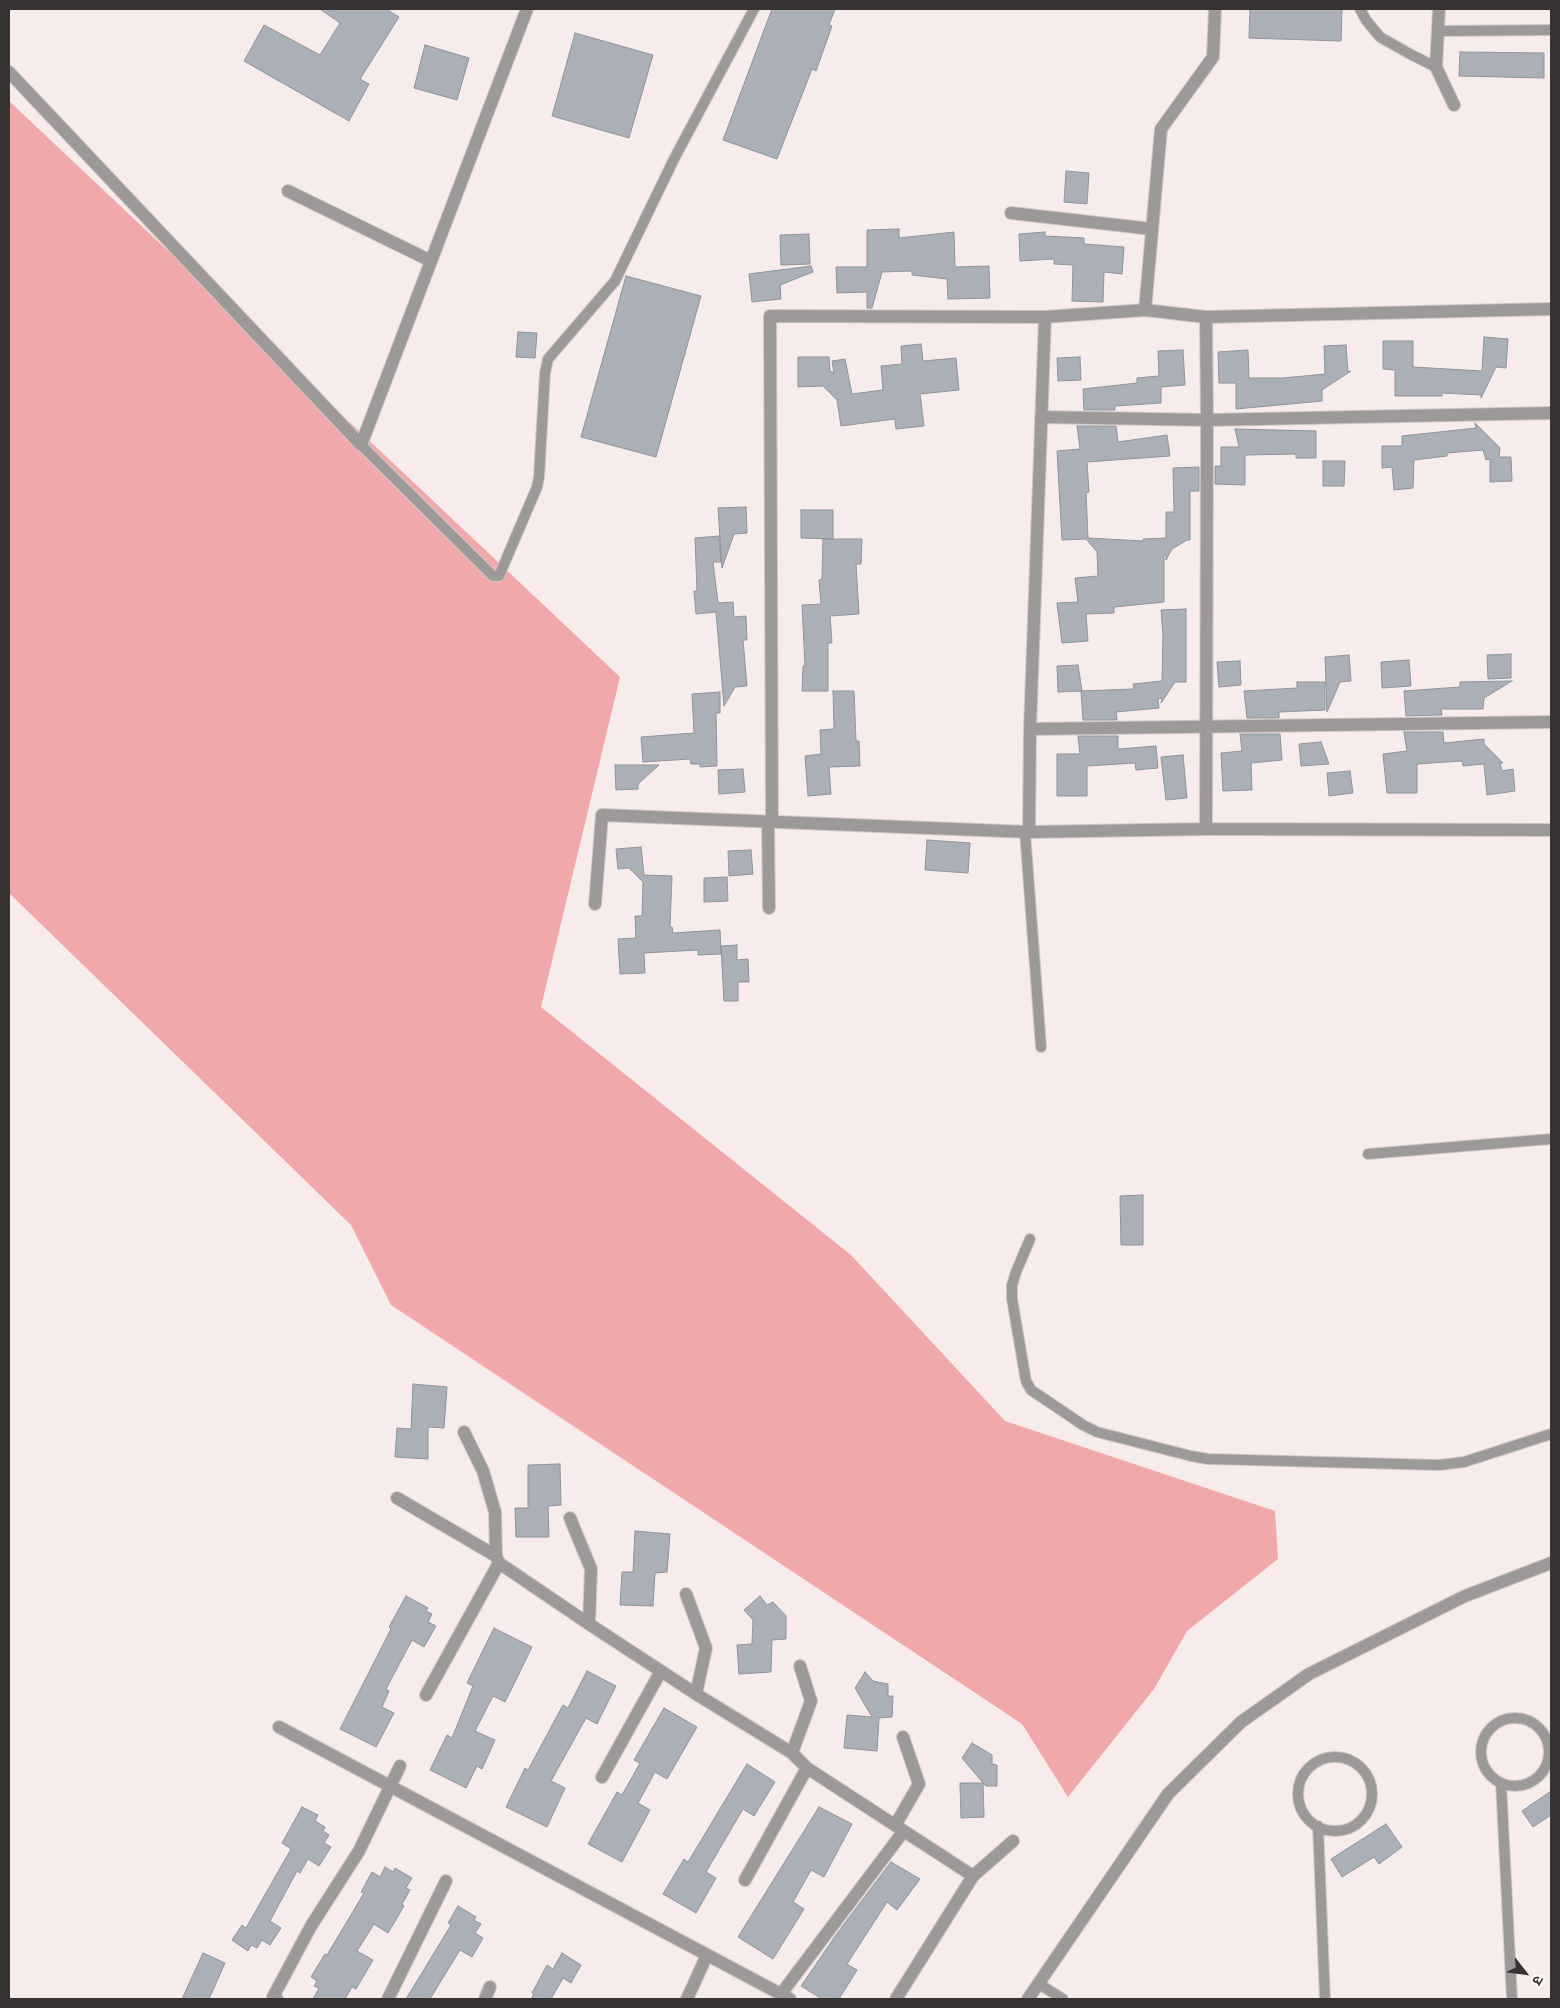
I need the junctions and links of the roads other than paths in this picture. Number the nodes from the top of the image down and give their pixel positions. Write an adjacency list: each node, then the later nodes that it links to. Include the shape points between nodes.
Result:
1 (527, 9): 14 (street)
2 (754, 9): 22 (lane, via 614,281 548,359 537,488 499,576 493,576)
3 (1214, 9): 13 (street, via 1213,57 1161,129)
4 (1360, 9): 8 (lane, via 1380,37)
5 (1439, 9): 7 (street)
6 (1551, 30): 7 (lane)
7 (1438, 31): 8 (street)
8 (1436, 67): 10 (street)
9 (9, 72): 22 (street)
10 (1454, 105)
11 (288, 190): 14 (street)
12 (1010, 213): 13 (street)
13 (1152, 229): 16 (street)
14 (431, 261): 22 (street)
15 (1551, 309): 18 (street)
16 (1145, 310): 17 (street); 18 (street)
17 (1045, 317): 20 (street); 26 (street, via 770,316)
18 (1206, 317): 21 (street)
19 (1551, 413): 21 (street)
20 (1042, 417): 21 (street); 25 (street)
21 (1207, 420): 24 (street)
22 (361, 445)
23 (1551, 722): 24 (street)
24 (1205, 727): 25 (street); 27 (street)
25 (1030, 729): 29 (street)
26 (770, 821): 29 (street); 30 (street, via 602,815); 31 (street)
27 (1206, 829): 28 (street); 29 (street)
28 (1551, 830)
29 (1027, 832): 32 (lane)
30 (595, 904)
31 (769, 908)
32 (1041, 1047)
33 (1551, 1139): 34 (lane)
34 (1368, 1154)
35 (1030, 1238): 37 (lane, via 1012,1285 1026,1381 1031,1390 1098,1432 1208,1459 1439,1465 1464,1462)
36 (464, 1432): 40 (street, via 483,1471 496,1512)
37 (1551, 1434)
38 (397, 1498): 40 (street)
39 (570, 1518): 43 (street, via 591,1569)
40 (497, 1559): 43 (street); 47 (street)
41 (1551, 1563): 63 (street, via 1464,1596 1309,1674 1241,1722 1168,1794)
42 (686, 1594): 46 (street, via 706,1648)
43 (589, 1624): 45 (street)
44 (800, 1666): 50 (street, via 811,1701)
45 (661, 1671): 46 (street); 53 (street)
46 (696, 1694): 50 (street)
47 (426, 1695)
48 (279, 1727): 55 (street)
49 (904, 1737): 57 (street, via 919,1784)
50 (792, 1753): 52 (street)
51 (400, 1766): 55 (street)
52 (807, 1768): 57 (street); 60 (street)
53 (602, 1778)
54 (1501, 1783): 54 (lane, via 1486,1772 1481,1760 1480,1746 1485,1734 1494,1724 1507,1718 1520,1717 1533,1722 1543,1731 1548,1744 1549,1757 1544,1770 1523,1786); 74 (lane)
55 (390, 1786): 62 (street); 66 (street, via 359,1851 307,1934 274,1997)
56 (1318, 1826): 56 (lane, via 1302,1811 1298,1796 1300,1782 1318,1761 1332,1757 1347,1758 1359,1765 1368,1777 1372,1790 1370,1805 1364,1818 1352,1826 1338,1831); 73 (lane)
57 (899, 1828): 59 (street); 65 (street)
58 (1013, 1841): 59 (street)
59 (972, 1876): 70 (street)
60 (745, 1880)
61 (446, 1881): 67 (street)
62 (707, 1955): 65 (street); 69 (street)
63 (1038, 1984): 71 (street); 72 (lane)
64 (490, 1987): 68 (street)
65 (786, 1997)
66 (277, 1999)
67 (388, 1999)
68 (484, 1999)
69 (687, 1999)
70 (896, 1999)
71 (1028, 1999)
72 (1063, 1999)
73 (1325, 1999)
74 (1512, 1999)

